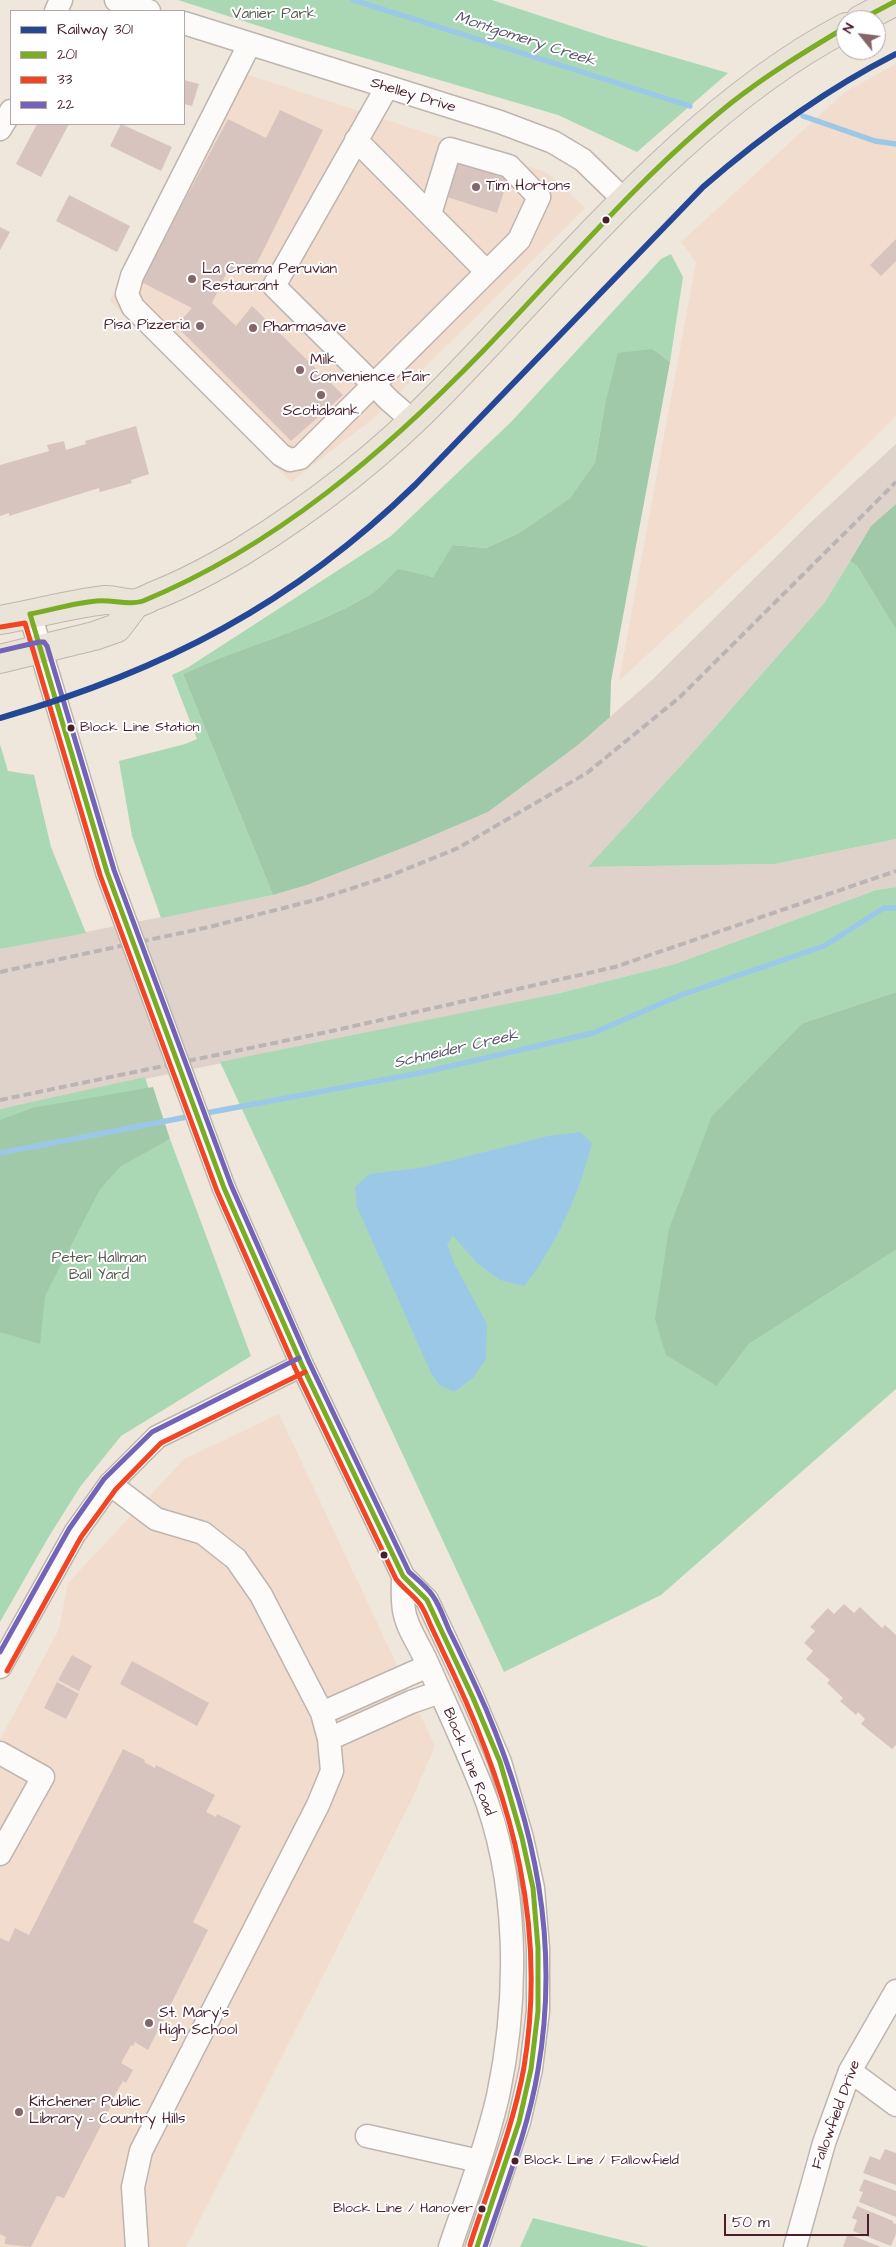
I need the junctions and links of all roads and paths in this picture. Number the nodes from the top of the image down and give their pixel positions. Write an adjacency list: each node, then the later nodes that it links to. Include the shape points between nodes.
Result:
1 (116, 0): 3 (street)
2 (896, 1): 4 (main road)
3 (146, 10)
4 (879, 10)
5 (185, 23): 7 (street, Shelley Drive)
6 (836, 32): 12 (main road, via 816,43 702,128)
7 (249, 44): 8 (street, Shelley Drive); 15 (street, via 132,276 127,294 133,307 281,455 290,460 300,458)
8 (387, 87): 11 (street); 12 (street, Shelley Drive, via 553,142 582,160)
9 (10, 113): 10 (street)
10 (0, 129)
11 (356, 140): 13 (street); 15 (street, via 274,286)
12 (625, 201): 16 (main road)
13 (430, 214): 14 (street); 14 (street, via 450,149 508,166 539,198 519,240)
14 (487, 272): 15 (street)
15 (374, 385): 16 (street)
16 (413, 421): 17 (main road, via 317,502 260,540 185,583)
17 (136, 603): 18 (main road, via 107,600); 20 (main road, via 117,628)
18 (30, 614): 19 (main road); 20 (street, Block Line Road)
19 (0, 620)
20 (40, 649): 21 (main road); 22 (street, Block Line Road, bridge, via 107,872 224,1188)
21 (0, 659)
22 (302, 1365): 23 (street, via 157,1437); 24 (street, Block Line Road)
23 (110, 1484): 26 (street, via 75,1533); 28 (street, via 156,1519 203,1533 236,1558 261,1595)
24 (403, 1576): 25 (street, Block Line Road, via 404,1611); 39 (street, Block Line Road, via 427,1600 500,1762 533,1888 538,2002 531,2069 519,2122)
25 (428, 1666): 27 (street, Block Line Road); 28 (street)
26 (0, 1667)
27 (440, 1692): 29 (street); 36 (street, Block Line Road, via 482,1788 498,1843 508,1896 513,1979 508,2040 498,2096)
28 (322, 1713): 29 (street)
29 (329, 1739): 37 (street, via 332,1771 318,1805 141,2151 133,2188)
30 (0, 1753): 31 (street, via 43,1777)
31 (0, 1854)
32 (896, 1991): 33 (street, Fallowfield Drive)
33 (850, 2071): 34 (street); 40 (street, Fallowfield Drive, via 824,2144)
34 (896, 2105)
35 (367, 2136): 36 (street)
36 (479, 2161): 38 (street, Block Line Road)
37 (138, 2247)
38 (450, 2247)
39 (477, 2247)
40 (795, 2247)

